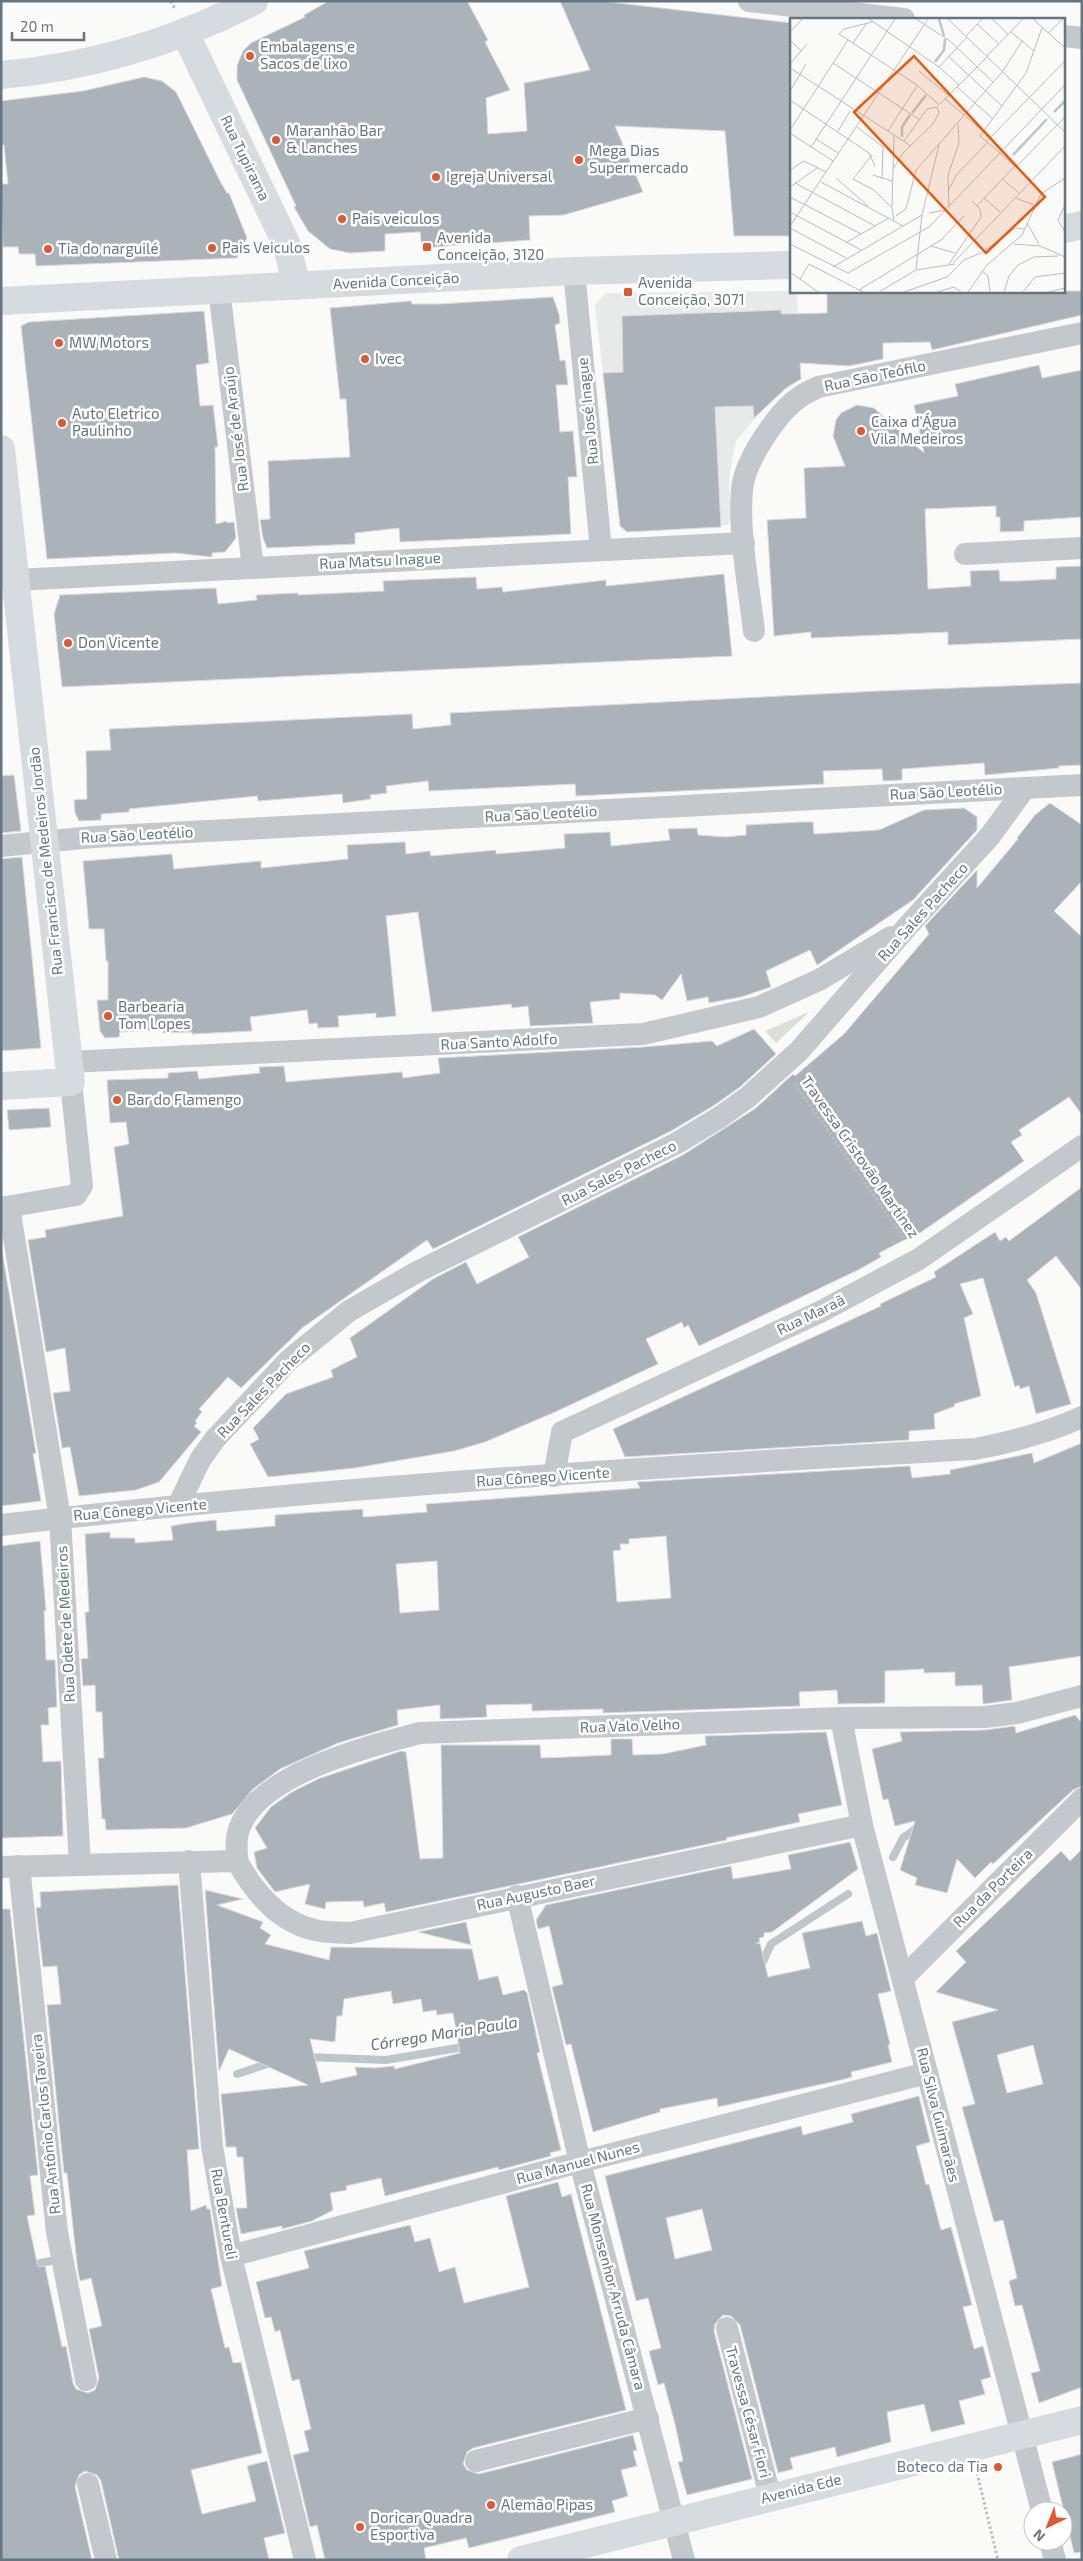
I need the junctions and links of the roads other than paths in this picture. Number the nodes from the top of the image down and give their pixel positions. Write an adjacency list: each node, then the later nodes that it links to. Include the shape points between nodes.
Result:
1 (254, 1): 4 (main road)
2 (749, 1): 3 (street)
3 (895, 18)
4 (184, 33): 7 (main road, via 147,47 73,66); 12 (main road, Rua Tupirama, via 286,243)
5 (1066, 36): 6 (street)
6 (1082, 38)
7 (1, 75)
8 (1082, 225): 9 (main road)
9 (1066, 229)
10 (790, 265): 11 (main road, Avenida Conceição)
11 (574, 271): 12 (main road, Avenida Conceição); 19 (street, Rua José Inague)
12 (297, 286): 13 (main road, Avenida Conceição)
13 (219, 289): 14 (main road, Avenida Conceição); 22 (street, Rua José de Araújo)
14 (1, 301)
15 (1082, 333): 17 (street, Rua São Teófilo, via 818,387 801,396 766,435 751,460 742,489)
16 (1, 449): 21 (main road, Rua Francisco de Medeiros Jordão)
17 (744, 543): 19 (street, Rua Matsu Inague); 23 (street, Rua São Teófilo)
18 (1082, 548): 20 (street)
19 (601, 550): 22 (street, Rua Matsu Inague)
20 (965, 554)
21 (10, 567): 22 (street, Rua Matsu Inague); 26 (main road, Rua Francisco de Medeiros Jordão)
22 (253, 568)
23 (754, 631)
24 (1081, 786): 25 (street, Rua São Leotélio)
25 (1025, 788): 26 (street, Rua São Leotélio); 28 (street, Rua Sales Pacheco, via 990,836)
26 (44, 842): 27 (street, Rua São Leotélio); 29 (main road, Rua Francisco de Medeiros Jordão)
27 (1, 846)
28 (907, 927): 29 (street, Rua Santo Adolfo, via 819,980 759,1007 643,1034); 35 (street, Rua Sales Pacheco, via 783,1067 720,1117 678,1143 417,1272 349,1311 289,1360 216,1439 200,1460)
29 (70, 1072): 30 (main road); 32 (street, Rua Francisco de Medeiros Jordão, via 80,1192 76,1196)
30 (1, 1086)
31 (1082, 1146): 34 (street, Rua Maraã, via 919,1259 820,1312 562,1432)
32 (5, 1208): 36 (street, Rua Odete de Medeiros)
33 (1082, 1417): 34 (street, Rua Cônego Vicente, via 1015,1441 975,1449)
34 (554, 1476): 35 (street, Rua Cônego Vicente)
35 (178, 1506): 36 (street, Rua Cônego Vicente)
36 (60, 1518): 37 (street, Rua Cônego Vicente); 44 (street, Rua Odete de Medeiros)
37 (1, 1525)
38 (1082, 1696): 39 (street, Rua Valo Velho, via 1017,1713 984,1717)
39 (841, 1718): 41 (street, Rua Silva Guimarães); 42 (street, Rua Valo Velho, via 420,1734 367,1747 315,1766 267,1792 242,1825 237,1837)
40 (1082, 1799): 47 (street, Rua da Porteira)
41 (862, 1825): 46 (street, Rua Augusto Baer); 47 (street, Rua Silva Guimarães)
42 (237, 1861): 43 (street); 46 (street, Rua Augusto Baer, via 258,1893 275,1910 293,1922 315,1930 350,1933)
43 (189, 1862): 44 (street); 50 (street, Rua Bentureli, via 212,2146)
44 (80, 1864): 45 (street)
45 (10, 1866): 52 (street, Rua Antônio Carlos Taveira, via 57,2232)
46 (518, 1896): 49 (street, Rua Monsenhor Arruda Câmara)
47 (903, 1978): 48 (street, Rua Silva Guimarães)
48 (927, 2073): 49 (street, Rua Manuel Nunes); 55 (street, Rua Silva Guimarães)
49 (580, 2162): 50 (street, Rua Manuel Nunes); 53 (street, Rua Monsenhor Arruda Câmara)
50 (231, 2256): 62 (street, Rua Bentureli)
51 (727, 2328): 58 (street, Travessa César Fiori)
52 (86, 2380)
53 (648, 2418): 56 (street); 60 (street, Rua Monsenhor Arruda Câmara)
54 (1082, 2420): 55 (main road, Avenida Ede)
55 (1022, 2435): 58 (main road, Avenida Ede); 59 (street, Rua Silva Guimarães)
56 (476, 2461)
57 (88, 2484): 61 (street)
58 (770, 2496): 60 (main road, Avenida Ede)
59 (1039, 2501)
60 (674, 2520): 63 (main road, Avenida Ede); 64 (street, Rua Monsenhor Arruda Câmara)
61 (106, 2560)
62 (305, 2560)
63 (521, 2560)
64 (684, 2560)

